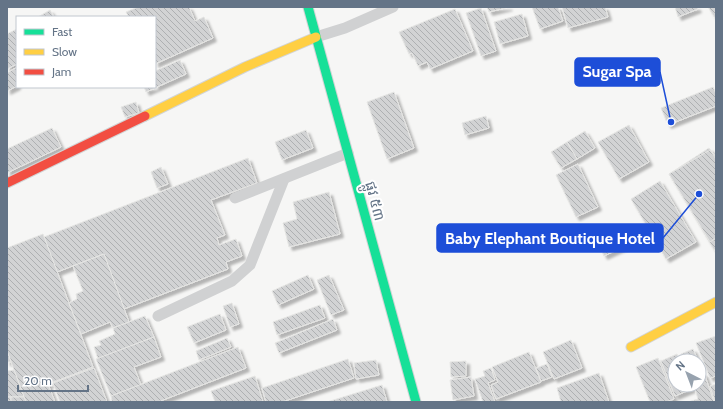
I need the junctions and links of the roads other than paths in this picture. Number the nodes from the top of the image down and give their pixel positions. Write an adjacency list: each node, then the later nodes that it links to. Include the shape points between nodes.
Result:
1 (308, 7): 3 (street, ផ្លូវ ៥៣)
2 (393, 7): 3 (lane, via 345,28)
3 (316, 37): 4 (street, ផ្លូវ ៥៣); 6 (street, via 245,67)
4 (348, 154): 5 (lane); 11 (street, ផ្លូវ ៥៣)
5 (284, 179): 7 (lane); 9 (lane, via 250,265 232,281)
6 (7, 182)
7 (235, 198)
8 (716, 302): 10 (street)
9 (158, 316)
10 (632, 347)
11 (416, 402)

